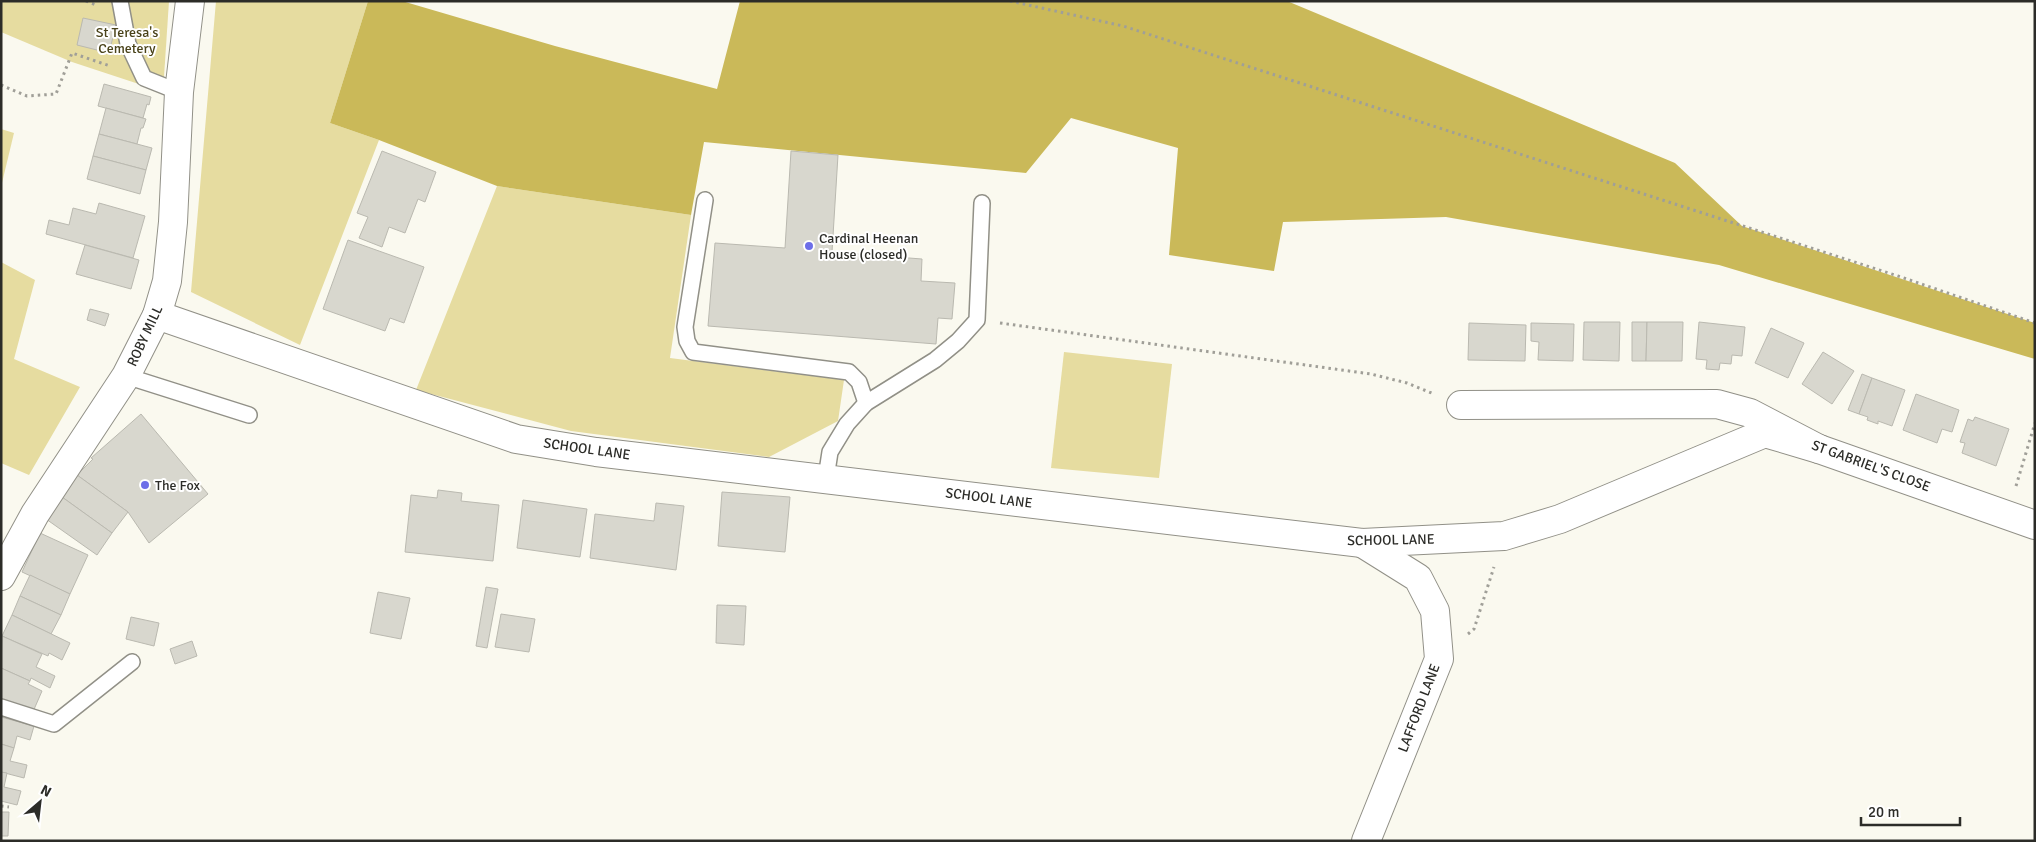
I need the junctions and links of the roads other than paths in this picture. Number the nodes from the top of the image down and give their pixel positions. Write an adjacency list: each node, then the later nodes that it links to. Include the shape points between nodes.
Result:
1 (120, 1): 3 (lane, via 128,44 144,78)
2 (190, 1): 3 (street, ROBY MILL)
3 (179, 92): 6 (street, ROBY MILL, via 174,222 167,281)
4 (705, 200): 8 (lane, via 685,327 693,352 849,372 859,382)
5 (982, 203): 8 (lane, via 977,320 935,360)
6 (158, 315): 7 (street, ROBY MILL); 12 (street, SCHOOL LANE, via 516,439 589,451)
7 (126, 376): 10 (lane); 15 (street, ROBY MILL)
8 (866, 403): 12 (lane, via 847,424 830,452)
9 (1460, 406): 11 (street, ST GABRIEL'S CLOSE, via 1559,414 1717,404 1750,413)
10 (249, 415)
11 (1819, 450): 13 (street, ST GABRIEL'S CLOSE); 14 (street, SCHOOL LANE, via 1765,433 1560,519 1504,536)
12 (826, 478): 14 (street, SCHOOL LANE)
13 (2035, 525)
14 (1362, 543): 18 (street, LAFFORD LANE, via 1418,578 1434,611 1439,659)
15 (4, 562)
16 (132, 662): 17 (lane, via 54,724)
17 (1, 707)
18 (1366, 841)

